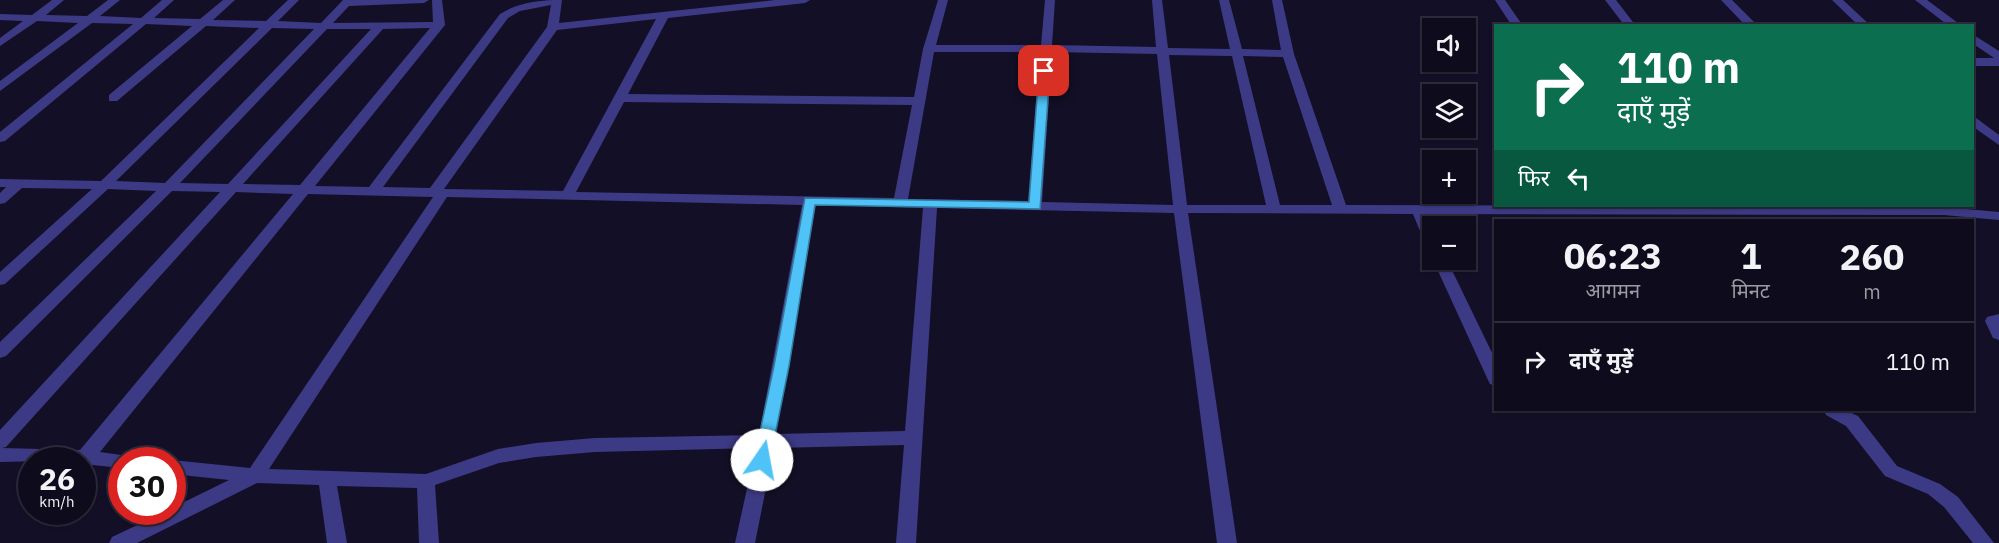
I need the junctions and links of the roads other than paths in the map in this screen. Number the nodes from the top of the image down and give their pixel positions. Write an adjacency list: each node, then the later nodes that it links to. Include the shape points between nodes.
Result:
1 (59, 0): 24 (street)
2 (115, 0): 25 (street)
3 (169, 0): 26 (street)
4 (230, 0): 27 (street)
5 (294, 0): 28 (street)
6 (424, 0): 19 (street)
7 (437, 0): 34 (street)
8 (805, 0): 22 (street)
9 (943, 0): 41 (street)
10 (1050, 0): 40 (street)
11 (1157, 0): 42 (street)
12 (1224, 0): 43 (street)
13 (1277, 0): 44 (street)
14 (1500, 0): 29 (street)
15 (1610, 0): 30 (street)
16 (1726, 0): 31 (street)
17 (1837, 0): 32 (street)
18 (1920, 0): 33 (street)
19 (347, 1): 35 (street)
20 (557, 1): 21 (street); 37 (street)
21 (506, 6): 61 (street)
22 (664, 15): 37 (street); 50 (street)
23 (0, 17): 24 (street)
24 (33, 19): 25 (street); 39 (street)
25 (87, 21): 26 (street); 48 (street)
26 (143, 21): 27 (street); 53 (street)
27 (204, 22): 28 (street); 49 (street)
28 (270, 23): 35 (street); 57 (street)
29 (1517, 24)
30 (1629, 24)
31 (1751, 24)
32 (1864, 24)
33 (1954, 24)
34 (439, 25): 36 (street); 60 (street)
35 (321, 26): 36 (street); 58 (street)
36 (379, 27): 59 (street)
37 (553, 27): 62 (street)
38 (1974, 38): 45 (street)
39 (0, 43)
40 (1046, 48): 41 (street); 42 (street); 68 (street)
41 (929, 49): 51 (street)
42 (1164, 51): 43 (street); 73 (street)
43 (1238, 53): 44 (street); 75 (street)
44 (1288, 54): 69 (street)
45 (1999, 57)
46 (1974, 62): 47 (street)
47 (1999, 62)
48 (0, 87)
49 (113, 98)
50 (619, 98): 51 (street); 63 (street)
51 (919, 101): 66 (street)
52 (1974, 120): 54 (street)
53 (0, 138)
54 (1999, 141)
55 (0, 183): 56 (street)
56 (18, 184): 57 (street); 64 (street)
57 (106, 184): 58 (street); 80 (street)
58 (168, 187): 59 (street); 83 (street)
59 (233, 189): 60 (street); 88 (street)
60 (302, 190): 61 (street); 89 (street)
61 (372, 192): 62 (street)
62 (438, 193): 63 (street); 93 (street)
63 (567, 196): 65 (street)
64 (0, 200)
65 (810, 201): 66 (street); 87 (street)
66 (900, 202): 67 (street)
67 (930, 204): 68 (street); 86 (street)
68 (1035, 206): 73 (street)
69 (1340, 208): 74 (street); 75 (street)
70 (1633, 208): 74 (street); 76 (street)
71 (1783, 208): 72 (street); 76 (street)
72 (1941, 208): 77 (street)
73 (1180, 209): 75 (street); 101 (street)
74 (1418, 209): 78 (street)
75 (1274, 210)
76 (1672, 216)
77 (1999, 216)
78 (1422, 219)
79 (1445, 270): 84 (street)
80 (0, 280)
81 (1999, 319): 82 (street, via 1993,321)
82 (1999, 334)
83 (0, 351)
84 (1494, 376)
85 (1834, 411): 102 (street, via 1852,421 1891,471 1934,489 1951,502)
86 (914, 438): 87 (street); 100 (street)
87 (766, 440): 95 (street, via 536,450 498,456); 99 (street)
88 (0, 442)
89 (92, 447)
90 (0, 455): 91 (street)
91 (18, 455)
92 (186, 469): 93 (street)
93 (255, 476): 94 (street); 96 (street)
94 (327, 479): 95 (street); 97 (street)
95 (426, 481): 98 (street)
96 (119, 543)
97 (336, 543)
98 (429, 543)
99 (746, 543)
100 (906, 543)
101 (1227, 543)
102 (1984, 543)

